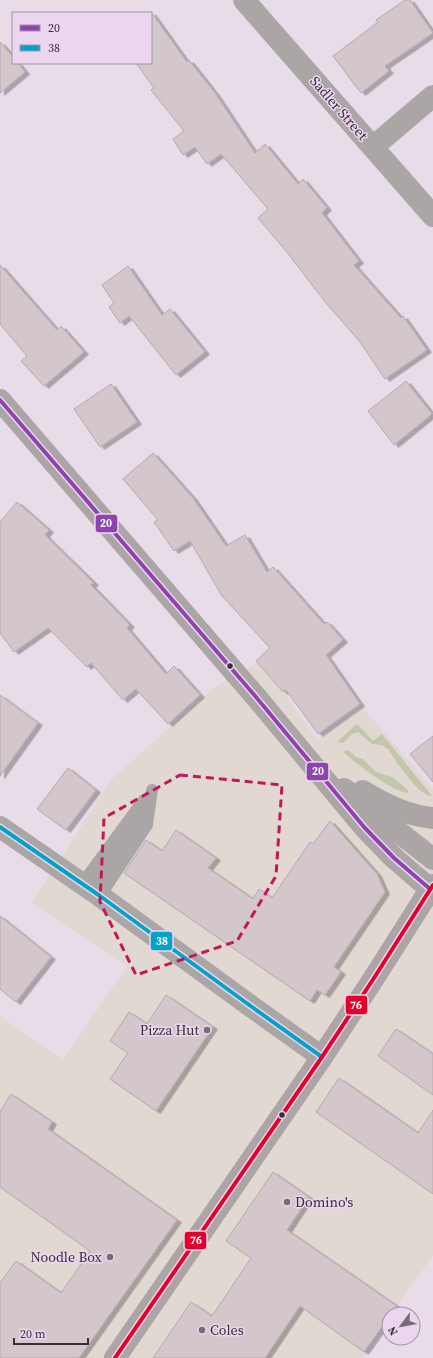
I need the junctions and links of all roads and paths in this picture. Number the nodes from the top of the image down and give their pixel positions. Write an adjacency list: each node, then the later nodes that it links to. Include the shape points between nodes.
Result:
1 (244, 0): 3 (street, Sadler Street)
2 (433, 96): 3 (street)
3 (373, 147): 4 (street, Sadler Street)
4 (433, 216)
5 (0, 400): 6 (street)
6 (304, 755): 7 (street); 11 (street, via 373,837 394,858)
7 (321, 770): 8 (street, via 400,810); 10 (street)
8 (433, 818)
9 (0, 827): 12 (street)
10 (433, 859)
11 (431, 887): 13 (street)
12 (91, 890): 12 (lane, via 134,813 152,790 147,825); 13 (street)
13 (322, 1056): 14 (street)
14 (115, 1358)

